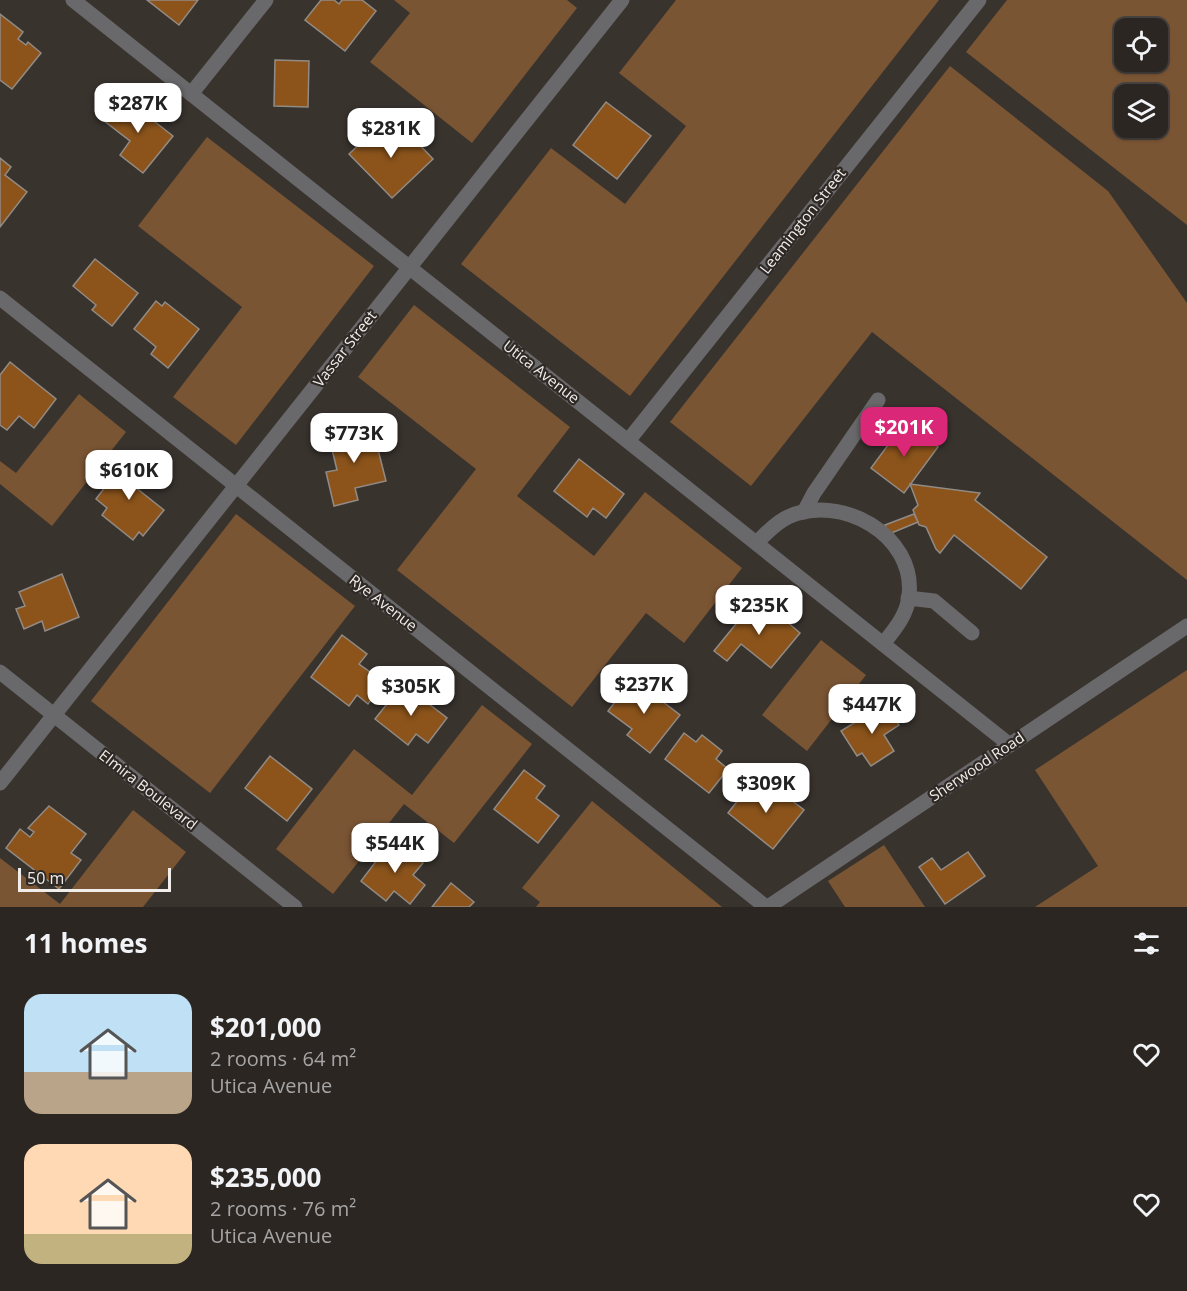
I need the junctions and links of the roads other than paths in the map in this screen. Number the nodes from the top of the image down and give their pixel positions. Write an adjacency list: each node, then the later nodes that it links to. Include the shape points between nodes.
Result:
1 (73, 0): 5 (street, Utica Avenue)
2 (266, 0): 5 (street)
3 (622, 0): 6 (street, Vassar Street)
4 (979, 0): 9 (street, Leamington Street)
5 (191, 94): 6 (street, Utica Avenue)
6 (410, 268): 9 (street, Utica Avenue); 10 (street, Vassar Street)
7 (0, 298): 10 (street, Rye Avenue)
8 (878, 400): 11 (street)
9 (628, 441): 12 (street, Utica Avenue)
10 (236, 486): 18 (street, Vassar Street); 22 (street, Rye Avenue)
11 (804, 512): 12 (street, via 786,518); 13 (street, via 854,516 878,528 904,563)
12 (756, 543): 16 (street, Utica Avenue)
13 (908, 598): 15 (street, via 934,601); 16 (street, via 898,626)
14 (1187, 626): 19 (street, Sherwood Road)
15 (972, 633)
16 (883, 644): 19 (street, Utica Avenue)
17 (0, 672): 18 (street, Elmira Boulevard)
18 (54, 715): 20 (street, Vassar Street); 21 (street, Elmira Boulevard)
19 (1010, 745): 22 (street, Sherwood Road)
20 (0, 783)
21 (295, 907)
22 (767, 907)

